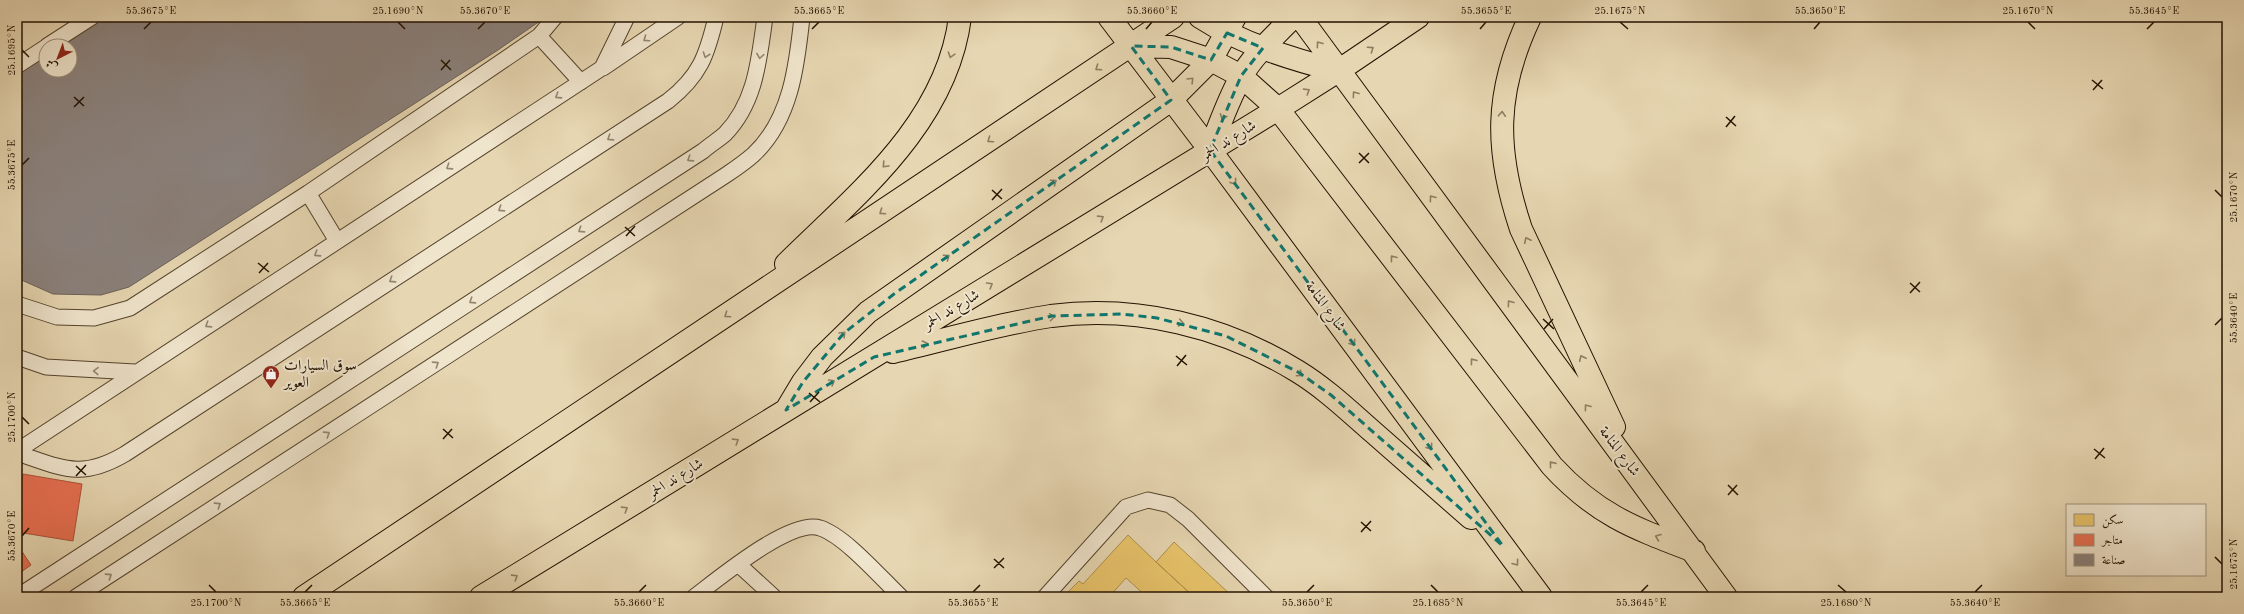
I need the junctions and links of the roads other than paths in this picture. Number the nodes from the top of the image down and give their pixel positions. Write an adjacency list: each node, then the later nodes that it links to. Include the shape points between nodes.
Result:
1 (92, 17): 18 (lane)
2 (555, 17): 17 (lane)
3 (627, 17): 24 (lane)
4 (678, 17): 24 (lane, one-way to 24)
5 (716, 17): 39 (lane, one-way to 39, via 704,60 691,80 668,101 125,454 106,465 83,470 60,467)
6 (765, 17): 44 (lane, one-way to 44, via 753,88 742,113 724,134 696,155)
7 (802, 17): 45 (lane, one-way to 7, via 726,176 754,154 775,126 790,94)
8 (960, 17): 33 (main road, one-way to 33, via 952,53 940,84 924,115 905,143)
9 (1109, 17): 19 (main road, شارع المنامة)
10 (1173, 17): 19 (main road)
11 (1200, 17): 16 (main road)
12 (1293, 17): 20 (main road)
13 (1300, 17): 25 (main road, شارع المنامة, one-way to 13)
14 (1418, 17): 25 (main road, شارع ند الحمر, one-way to 14)
15 (1530, 17): 40 (main road, one-way to 15, via 1521,229 1503,165 1503,98 1519,40)
16 (1231, 25): 20 (main road); 22 (main road)
17 (539, 36): 27 (lane); 31 (lane)
18 (59, 38)
19 (1131, 46): 22 (main road, via 1171,47); 28 (main road, شارع المنامة); 33 (main road, one-way to 33)
20 (1263, 48): 25 (main road, via 1301,62); 26 (main road)
21 (38, 52): 23 (lane)
22 (1211, 60): 26 (main road); 28 (main road, one-way to 22)
23 (17, 66)
24 (602, 68): 27 (lane)
25 (1338, 71): 29 (main road, شارع ند الحمر, one-way to 25); 40 (main road, شارع المنامة, one-way to 25)
26 (1241, 76): 29 (main road); 30 (main road, one-way to 30)
27 (581, 82): 32 (lane, one-way to 32)
28 (1170, 100): 30 (main road, شارع المنامة); 38 (main road, one-way to 28, via 822,357 868,312)
29 (1278, 109): 30 (main road, شارع ند الحمر); 42 (main road, one-way to 29, via 1634,528 1610,515 1587,500 1567,482 1552,466)
30 (1210, 150): 36 (main road, شارع ند الحمر, one-way to 30); 41 (main road, شارع المنامة, one-way to 41)
31 (308, 193): 32 (lane); 34 (lane, via 130,308 94,318 57,317)
32 (337, 241): 37 (lane, one-way to 37)
33 (752, 298): 46 (main road, one-way to 46)
34 (17, 304)
35 (17, 357): 37 (lane, one-way to 35, via 46,367)
36 (874, 357): 38 (main road, شارع ند الحمر, one-way to 36); 41 (main road, one-way to 41, via 1017,322 1052,316 1122,314 1192,325 1263,352 1331,395)
37 (135, 372): 39 (lane)
38 (786, 410): 47 (main road, شارع ند الحمر, one-way to 38)
39 (17, 452)
40 (1634, 470): 42 (main road, شارع المنامة)
41 (1502, 546): 53 (main road, شارع المنامة, one-way to 53)
42 (1694, 551): 54 (main road, شارع المنامة)
43 (738, 564): 48 (lane); 49 (lane); 50 (lane, via 782,536 800,528 819,527 836,536)
44 (17, 597)
45 (76, 597)
46 (304, 597)
47 (481, 597)
48 (694, 597)
49 (774, 597)
50 (901, 597)
51 (1045, 597): 52 (lane, via 1126,507 1148,500 1170,504)
52 (1266, 597)
53 (1541, 597)
54 (1726, 597)

